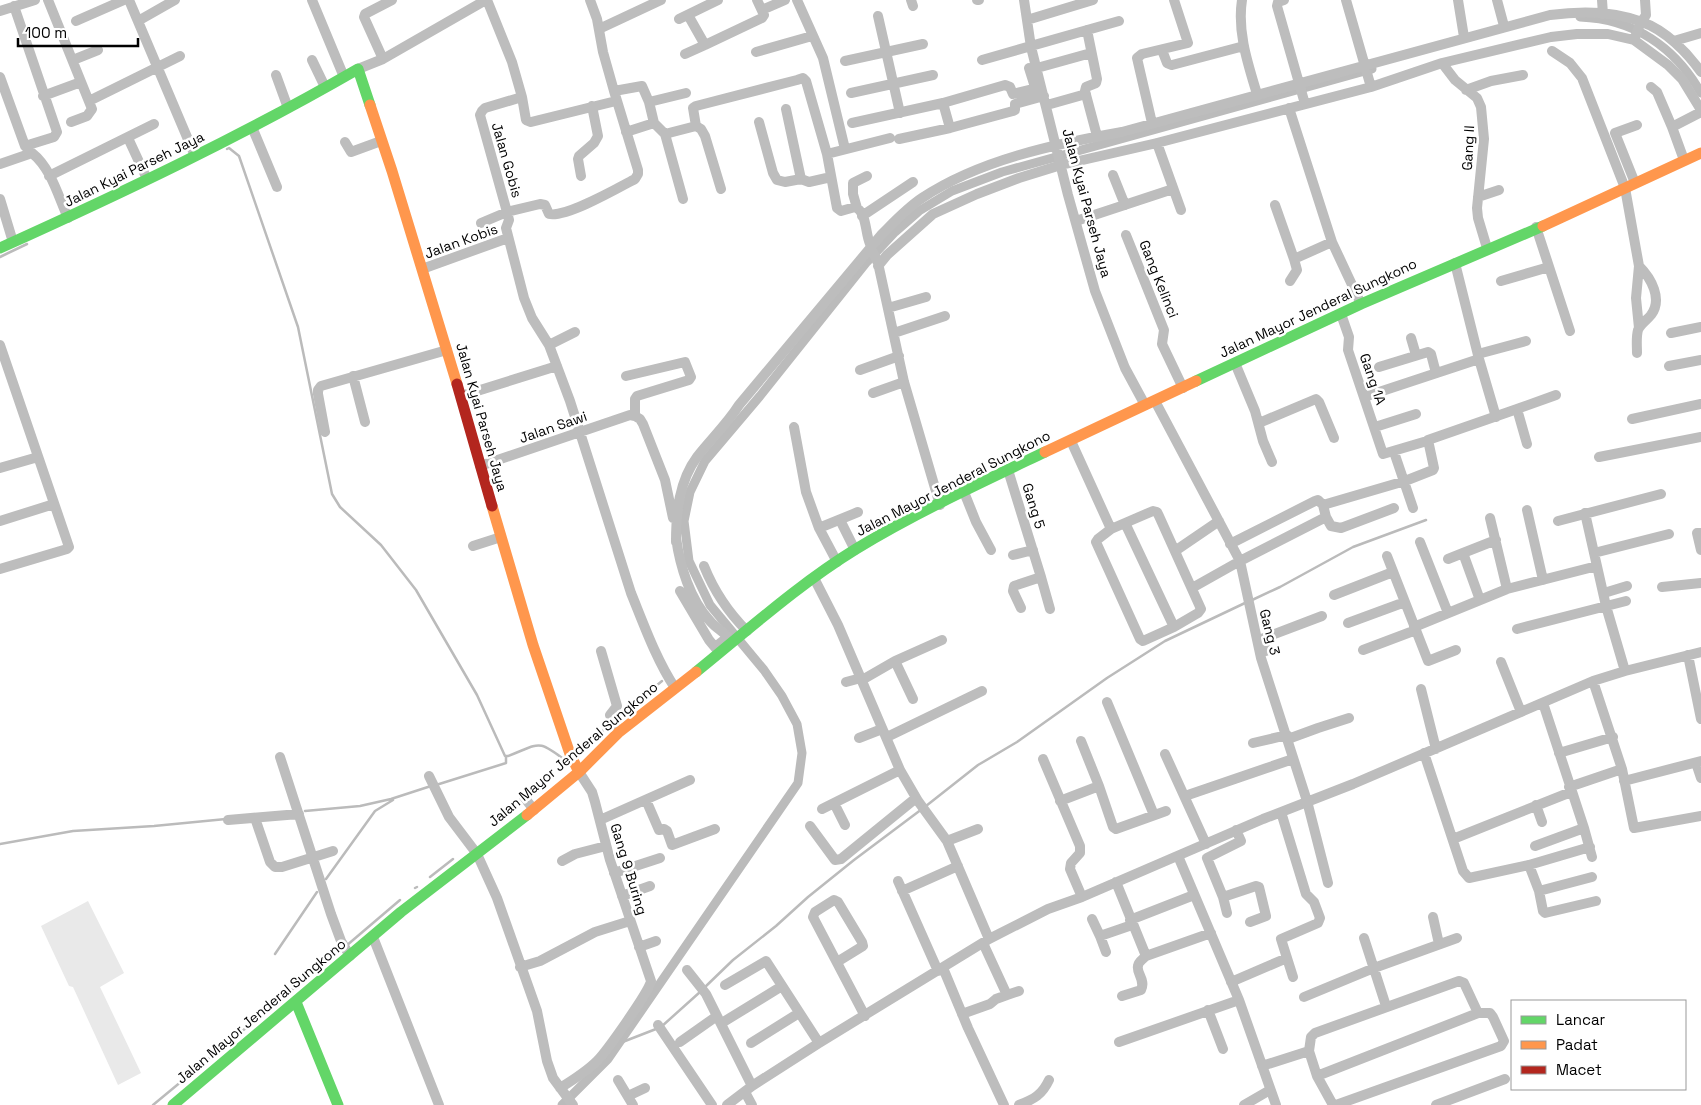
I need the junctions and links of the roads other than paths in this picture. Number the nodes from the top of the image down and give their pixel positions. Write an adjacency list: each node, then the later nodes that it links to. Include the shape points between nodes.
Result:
1 (35, 0): 26 (street)
2 (48, 0): 57 (street)
3 (124, 0): 32 (street)
4 (129, 0): 33 (street)
5 (175, 0): 33 (street)
6 (312, 0): 70 (street)
7 (392, 0): 56 (street, via 364,17)
8 (462, 0): 28 (street)
9 (486, 0): 28 (street, Jalan Kyai Parseh Jaya); 85 (street, via 512,62)
10 (590, 0): 37 (street)
11 (661, 0): 37 (street)
12 (718, 0): 45 (street, via 684,17)
13 (757, 0): 27 (street)
14 (785, 0): 27 (street)
15 (797, 0): 40 (street)
16 (1024, 0): 31 (street, Jalan Kyai Parseh Jaya)
17 (1093, 0): 31 (street)
18 (1174, 0): 49 (street, via 1188,43)
19 (1242, 0): 46 (street)
20 (1281, 0): 74 (street, via 1277,6)
21 (1346, 0): 64 (street)
22 (1458, 0): 41 (street)
23 (1497, 0): 36 (street)
24 (1602, 0): 29 (street)
25 (1645, 0): 35 (street, via 1646,15)
26 (6, 6): 84 (street)
27 (762, 10): 45 (street, via 762,18)
28 (467, 11): 56 (street, Jalan Kyai Parseh Jaya)
29 (1603, 14): 35 (street); 36 (street, via 1573,12)
30 (878, 16): 52 (street)
31 (1027, 20): 47 (street, Jalan Kyai Parseh Jaya)
32 (76, 21)
33 (138, 21): 62 (street)
34 (1119, 21): 38 (street)
35 (1641, 23): 42 (street); 43 (street)
36 (1504, 26): 41 (street)
37 (599, 29): 86 (street)
38 (1087, 30): 47 (street); 53 (street)
39 (1701, 34): 43 (street)
40 (812, 36): 51 (street); 118 (street, via 823,58)
41 (1464, 37): 64 (street)
42 (1635, 39): 61 (street, via 1608,34 1551,37); 96 (street, via 1682,79)
43 (1674, 41): 66 (street)
44 (924, 44): 52 (street)
45 (705, 45): 54 (street)
46 (1244, 46): 49 (street, via 1172,65 1167,63); 82 (street)
47 (1031, 47): 59 (street); 63 (street, Jalan Kyai Parseh Jaya)
48 (98, 50): 57 (street)
49 (1162, 50): 103 (street, via 1137,58)
50 (1552, 51): 134 (street, via 1582,78)
51 (756, 52)
52 (887, 53): 60 (street); 73 (street)
53 (1091, 53): 63 (street); 81 (street, via 1097,80 1086,87)
54 (685, 54)
55 (180, 56): 62 (street)
56 (383, 59): 65 (street, Jalan Kyai Parseh Jaya)
57 (73, 60): 72 (street)
58 (312, 60): 76 (street)
59 (982, 60)
60 (845, 61)
61 (1442, 64): 75 (street); 78 (street, Gang II)
62 (156, 67): 88 (street); 122 (street)
63 (1033, 68): 83 (street, Jalan Kyai Parseh Jaya)
64 (1364, 68): 74 (street); 75 (street)
65 (358, 69): 70 (main road, Jalan Kyai Parseh Jaya); 114 (main road, Jalan Kyai Parseh Jaya)
66 (1701, 72)
67 (276, 75): 93 (street)
68 (933, 75): 73 (street)
69 (1523, 75): 78 (street)
70 (344, 77): 76 (main road, Jalan Kyai Parseh Jaya)
71 (0, 78): 119 (street)
72 (81, 82): 84 (street); 88 (street)
73 (894, 84): 80 (street); 97 (street)
74 (1300, 84): 82 (street); 91 (street)
75 (1370, 85): 91 (street)
76 (325, 87): 93 (main road, Jalan Kyai Parseh Jaya)
77 (1651, 87): 108 (street, via 1657,92)
78 (1466, 90): 139 (street, Gang II, via 1485,106)
79 (686, 92): 89 (street)
80 (851, 93)
81 (1086, 94): 83 (street); 112 (street)
82 (1257, 94): 103 (street)
83 (1041, 95): 87 (street); 98 (street); 117 (street, Jalan Kyai Parseh Jaya)
84 (43, 96): 119 (street, via 57,135)
85 (522, 96): 92 (street, via 526,120 531,122); 145 (street, Jalan Gobis, via 485,108 480,116)
86 (615, 96): 89 (street, via 642,86); 92 (street); 110 (street)
87 (1014, 99): 90 (street, via 1010,87 1005,85); 109 (street, via 1013,111)
88 (88, 101): 99 (street, via 92,109 90,114)
89 (649, 102): 101 (street)
90 (943, 103): 97 (street); 109 (street)
91 (1305, 103): 94 (street)
92 (592, 106): 128 (street, via 598,136 579,156)
93 (288, 108): 107 (main road, Jalan Kyai Parseh Jaya)
94 (1289, 108): 116 (street); 154 (street)
95 (786, 109): 132 (street)
96 (1701, 111): 108 (street)
97 (900, 112): 102 (street)
98 (1043, 117)
99 (71, 122)
100 (759, 122): 132 (street, via 777,180)
101 (654, 123): 110 (street); 111 (street)
102 (852, 123)
103 (1152, 123): 112 (street)
104 (154, 124): 113 (street)
105 (1637, 125): 134 (street, via 1615,133)
106 (696, 126): 111 (street); 121 (street, via 692,111 696,106 803,78 808,85); 136 (street, via 705,136)
107 (252, 127): 122 (main road, Jalan Kyai Parseh Jaya); 135 (street)
108 (1672, 127): 123 (street)
109 (950, 128): 118 (street)
110 (626, 132): 145 (street, via 638,170 635,179 556,215 549,214 544,204)
111 (665, 134): 141 (street)
112 (1097, 136): 117 (street)
113 (128, 138): 127 (street); 131 (street)
114 (381, 141): 115 (street, via 350,152); 163 (main road, Jalan Kyai Parseh Jaya)
115 (345, 142)
116 (1157, 143): 125 (street); 137 (street)
117 (1057, 147): 125 (street, Jalan Kyai Parseh Jaya); 156 (street, via 966,174 922,198 901,215)
118 (845, 149): 121 (street)
119 (29, 150): 124 (street); 127 (street, via 43,162)
120 (1701, 153): 123 (main road, Jalan Mayor Jenderal Sungkono)
121 (827, 154): 130 (street)
122 (195, 156): 131 (main road, Jalan Kyai Parseh Jaya)
123 (1684, 160): 134 (main road, Jalan Mayor Jenderal Sungkono)
124 (0, 164)
125 (1061, 164): 148 (street, Jalan Kyai Parseh Jaya); 160 (street, via 1001,184 933,214)
126 (1114, 175): 142 (street)
127 (49, 176): 147 (street)
128 (582, 176)
129 (867, 176): 146 (street, via 853,183 853,194)
130 (830, 177): 132 (street, via 809,182); 146 (street, via 839,211)
131 (147, 179): 147 (main road, Jalan Kyai Parseh Jaya)
132 (801, 179)
133 (914, 182): 146 (street)
134 (1630, 185): 150 (main road, Jalan Mayor Jenderal Sungkono); 161 (street)
135 (277, 188)
136 (721, 189)
137 (1173, 189): 142 (street); 144 (street)
138 (1499, 190): 139 (street)
139 (1478, 197): 157 (street, Gang II, via 1478,218)
140 (0, 199): 153 (street)
141 (683, 200)
142 (1125, 204): 148 (street)
143 (1275, 204): 158 (street)
144 (1181, 210)
145 (507, 212): 149 (street); 152 (street, Jalan Gobis)
146 (860, 212): 156 (street)
147 (68, 218): 153 (main road, Jalan Kyai Parseh Jaya)
148 (1076, 221): 201 (street, Jalan Kyai Parseh Jaya, via 1107,324 1125,368)
149 (481, 223)
150 (1536, 227): 157 (main road, Jalan Mayor Jenderal Sungkono); 162 (street)
151 (1126, 234): 196 (street, Gang Kelinci, via 1165,331 1162,344)
152 (508, 238): 163 (street, Jalan Kobis); 180 (street, Jalan Gobis, via 524,298)
153 (14, 242): 155 (main road, Jalan Kyai Parseh Jaya)
154 (1332, 242): 158 (street); 167 (street)
155 (0, 248)
156 (871, 248): 160 (street); 250 (street, via 697,457 686,476 678,504)
157 (1487, 248): 159 (main road, Jalan Mayor Jenderal Sungkono)
158 (1294, 260): 165 (street, via 1297,270)
159 (1455, 263): 167 (main road, Jalan Mayor Jenderal Sungkono); 185 (street)
160 (878, 265): 168 (street)
161 (1638, 266): 172 (street); 172 (street, via 1651,280 1656,296 1652,313)
162 (1549, 267): 164 (street); 173 (street)
163 (422, 269): 181 (main road, Jalan Kyai Parseh Jaya)
164 (1501, 280)
165 (1290, 281)
166 (926, 297): 168 (street)
167 (1361, 304): 169 (main road, Jalan Mayor Jenderal Sungkono)
168 (888, 308): 175 (street)
169 (1341, 314): 187 (main road, Jalan Mayor Jenderal Sungkono); 200 (street, Gang 1A, via 1349,337 1348,350)
170 (945, 316): 175 (street)
171 (1701, 327): 176 (street)
172 (1638, 328): 182 (street)
173 (1570, 330)
174 (575, 332): 180 (street)
175 (894, 333): 184 (street)
176 (1671, 333)
177 (1411, 338): 183 (street)
178 (1526, 341): 185 (street)
179 (0, 345): 220 (street)
180 (548, 345): 188 (street, Jalan Gobis)
181 (447, 350): 193 (street); 199 (main road, Jalan Kyai Parseh Jaya)
182 (1637, 353)
183 (1416, 355): 189 (street); 192 (street, via 1430,353)
184 (899, 356): 191 (street); 195 (street)
185 (1478, 356): 192 (street); 206 (street)
186 (1701, 360): 190 (street)
187 (1235, 363): 196 (main road, Jalan Mayor Jenderal Sungkono); 209 (street)
188 (556, 366): 199 (street); 213 (street, Jalan Gobis)
189 (1379, 366)
190 (1669, 366)
191 (860, 370)
192 (1436, 373): 200 (street)
193 (352, 376): 208 (street); 212 (street, via 325,384 318,390)
194 (626, 376): 205 (street, via 685,362 691,377 636,397)
195 (904, 382): 197 (street); 230 (street)
196 (1183, 388): 201 (main road, Jalan Mayor Jenderal Sungkono)
197 (873, 393)
198 (1556, 395): 203 (street)
199 (461, 396): 223 (main road, Jalan Kyai Parseh Jaya)
200 (1364, 397): 211 (street, Gang 1A)
201 (1150, 403): 216 (main road, Jalan Mayor Jenderal Sungkono); 241 (street, Gang 3)
202 (1701, 404): 207 (street)
203 (1517, 409): 206 (street); 218 (street)
204 (1416, 414): 211 (street)
205 (635, 416): 213 (street, Jalan Sawi); 250 (street, via 644,424 666,480)
206 (1496, 417): 217 (street)
207 (1632, 420)
208 (365, 422)
209 (1258, 422): 215 (street, via 1316,399); 222 (street)
210 (794, 427): 244 (street, via 806,492)
211 (1375, 427): 219 (street, Gang 1A, via 1383,454)
212 (324, 432)
213 (579, 432): 223 (street, Jalan Sawi); 309 (street, Jalan Gobis, via 631,593)
214 (1701, 437): 221 (street)
215 (1334, 438)
216 (1071, 441): 225 (main road, Jalan Mayor Jenderal Sungkono); 245 (street)
217 (1428, 441): 219 (street); 226 (street, via 1434,469)
218 (1527, 444)
219 (1394, 452): 226 (street)
220 (38, 457): 224 (street); 229 (street)
221 (1599, 457)
222 (1272, 462)
223 (480, 466): 248 (main road, Jalan Kyai Parseh Jaya)
224 (0, 468)
225 (1008, 470): 227 (main road, Jalan Mayor Jenderal Sungkono); 256 (street, Gang 5)
226 (1405, 481): 231 (street); 233 (street)
227 (964, 492): 230 (main road, Jalan Mayor Jenderal Sungkono); 255 (street)
228 (1661, 494): 236 (street)
229 (54, 504): 240 (street); 268 (street, via 69,547)
230 (940, 505): 254 (main road, Jalan Mayor Jenderal Sungkono)
231 (1324, 505): 237 (street); 252 (street, via 1315,501)
232 (1394, 508): 237 (street, via 1341,528 1331,526)
233 (1413, 508)
234 (1527, 510): 272 (street)
235 (858, 512): 239 (street)
236 (1585, 513): 242 (street); 260 (street)
237 (1326, 517): 264 (street)
238 (1490, 518): 249 (street)
239 (840, 520): 244 (street); 254 (street)
240 (0, 521)
241 (1219, 521): 252 (street, Gang 3); 258 (street)
242 (1558, 521)
243 (1125, 523): 245 (street); 258 (street, via 1152,511 1157,512); 290 (street)
244 (819, 528): 265 (street)
245 (1111, 529): 290 (street, via 1096,542 1140,639 1144,641)
246 (1701, 532): 257 (street, via 1697,533)
247 (1669, 534): 260 (street)
248 (501, 537): 253 (street); 335 (main road, Jalan Kyai Parseh Jaya, via 536,654)
249 (1496, 540): 259 (street); 277 (street)
250 (676, 542): 294 (street, via 693,596 710,621)
251 (1420, 542): 287 (street)
252 (1230, 544): 264 (street, Gang 3)
253 (473, 546)
254 (855, 550): 265 (main road, Jalan Mayor Jenderal Sungkono)
255 (991, 550)
256 (1033, 550): 261 (street); 270 (street, Gang 5)
257 (1701, 550)
258 (1175, 551): 276 (street)
259 (1463, 552): 263 (street); 281 (street)
260 (1594, 553): 267 (street)
261 (1014, 555)
262 (1387, 556): 269 (street)
263 (1448, 559)
264 (1240, 561): 276 (street); 304 (street, Gang 3)
265 (837, 562): 271 (main road, Jalan Mayor Jenderal Sungkono)
266 (704, 566): 293 (street, via 723,604)
267 (1597, 566): 272 (street); 279 (street)
268 (0, 569)
269 (1393, 572): 280 (street); 283 (street)
270 (1041, 577): 285 (street, via 1014,586); 286 (street, Gang 5)
271 (814, 578): 293 (main road, Jalan Mayor Jenderal Sungkono); 306 (street)
272 (1543, 580): 277 (street)
273 (1701, 583): 275 (street)
274 (1627, 586): 279 (street)
275 (1662, 587)
276 (1192, 588): 290 (street, via 1201,609)
277 (1508, 589): 281 (street)
278 (680, 591): 296 (street)
279 (1604, 593): 284 (street)
280 (1334, 595)
281 (1480, 600): 287 (street)
282 (1626, 601): 284 (street)
283 (1405, 602): 289 (street); 291 (street)
284 (1606, 606): 292 (street); 305 (street)
285 (1021, 608)
286 (1050, 609)
287 (1448, 613): 291 (street)
288 (1322, 616): 304 (street, via 1262,639 1270,662)
289 (1348, 623)
290 (1174, 627)
291 (1415, 629): 297 (street); 298 (street, via 1428,661)
292 (1517, 629)
293 (746, 632): 294 (main road, Jalan Mayor Jenderal Sungkono)
294 (726, 636): 296 (main road, Jalan Mayor Jenderal Sungkono)
295 (942, 640): 302 (street)
296 (714, 646): 309 (main road, Jalan Mayor Jenderal Sungkono)
297 (1363, 650)
298 (1456, 650)
299 (600, 651): 318 (street, via 617,706 610,715)
300 (1701, 652): 301 (street)
301 (1688, 655): 305 (street); 317 (street)
302 (895, 662): 306 (street); 312 (street)
303 (1502, 662): 315 (street)
304 (1264, 664): 320 (street, Gang 3)
305 (1625, 671): 307 (street)
306 (861, 679): 308 (street); 319 (street)
307 (1593, 681): 314 (street); 321 (street)
308 (846, 682)
309 (672, 683): 318 (main road, Jalan Mayor Jenderal Sungkono)
310 (1421, 689): 325 (street)
311 (982, 691): 319 (street)
312 (913, 699)
313 (1107, 702): 353 (street)
314 (1543, 703): 315 (street); 328 (street)
315 (1521, 712): 325 (street)
316 (1349, 718): 320 (street)
317 (1701, 719)
318 (614, 727): 335 (main road, Jalan Mayor Jenderal Sungkono)
319 (884, 733): 322 (street); 334 (street)
320 (1288, 737): 324 (street); 331 (street, Gang 3)
321 (1612, 737): 328 (street); 333 (street)
322 (859, 738)
323 (1081, 741): 340 (street)
324 (1252, 743)
325 (1436, 749): 327 (street)
326 (1165, 754): 342 (street)
327 (1424, 754): 346 (street); 365 (street)
328 (1559, 754): 341 (street)
329 (280, 757): 352 (street)
330 (1043, 759): 345 (street)
331 (1293, 759): 342 (street); 346 (street, Gang 3)
332 (1699, 762): 336 (street); 338 (street)
333 (1622, 769): 338 (street); 341 (street)
334 (900, 770): 344 (street); 347 (street)
335 (579, 772): 357 (street, Gang 9 Buring, via 592,792); 370 (main road, Jalan Mayor Jenderal Sungkono, via 529,803)
336 (1701, 778)
337 (690, 780): 343 (street)
338 (1624, 781): 354 (street, via 1635,829)
339 (432, 783): 370 (street)
340 (1099, 786): 345 (street); 353 (street, via 1116,829)
341 (1570, 789): 348 (street); 362 (street)
342 (1185, 796): 367 (street)
343 (646, 800): 357 (street); 363 (street, via 659,830 667,831 672,845)
344 (917, 800): 360 (street, via 842,859 835,860); 366 (street)
345 (1060, 801): 388 (street, via 1080,846 1080,853 1070,869)
346 (1307, 801): 351 (street); 382 (street, Gang 3)
347 (834, 803): 349 (street); 359 (street)
348 (1536, 805): 358 (street); 365 (street)
349 (822, 809)
350 (1166, 811): 353 (street)
351 (1281, 812): 364 (street); 409 (street, via 1306,894 1314,902 1320,918 1318,923 1281,938)
352 (299, 814): 355 (street); 373 (street)
353 (1154, 815)
354 (1701, 816)
355 (255, 818): 356 (street); 373 (street, via 270,862 275,867)
356 (228, 820)
357 (600, 820): 368 (street, Gang 9 Buring)
358 (1542, 822)
359 (845, 825)
360 (810, 826)
361 (978, 828): 366 (street)
362 (1584, 828): 369 (street); 376 (street, via 1591,852)
363 (715, 829)
364 (1236, 830): 367 (street); 389 (street, via 1241,841 1207,857)
365 (1453, 839): 376 (street, via 1463,871 1469,878)
366 (947, 841): 377 (street)
367 (1206, 844): 372 (street)
368 (606, 846): 375 (street); 378 (street, Gang 9 Buring)
369 (1535, 846)
370 (472, 848): 398 (main road, Jalan Mayor Jenderal Sungkono); 411 (street, via 497,898)
371 (333, 850): 373 (street)
372 (1178, 856): 381 (street); 386 (street)
373 (313, 858): 407 (street)
374 (660, 858): 378 (street)
375 (562, 861)
376 (1529, 865): 385 (street)
377 (958, 866): 384 (street); 403 (street)
378 (614, 873): 387 (street, Gang 9 Buring)
379 (1592, 877): 385 (street)
380 (898, 881): 384 (street)
381 (1116, 882): 388 (street); 396 (street)
382 (1328, 883)
383 (650, 886): 387 (street)
384 (902, 891): 413 (street)
385 (1539, 891): 390 (street, via 1545,913)
386 (1194, 895): 396 (street); 397 (street)
387 (622, 896): 394 (street, Gang 9 Buring)
388 (1082, 897): 403 (street)
389 (1223, 897): 391 (street); 395 (street, via 1259,887 1266,916)
390 (1596, 901)
391 (1227, 913)
392 (1433, 917): 404 (street)
393 (1092, 919): 399 (street)
394 (630, 921): 405 (street, Gang 9 Buring); 411 (street, via 595,932 540,961)
395 (1250, 922)
396 (1131, 923): 399 (street); 408 (street)
397 (1210, 933): 408 (street); 416 (street)
398 (373, 936): 407 (main road, Jalan Mayor Jenderal Sungkono); 453 (street)
399 (1100, 936): 406 (street)
400 (1364, 938): 412 (street)
401 (1457, 938): 404 (street)
402 (656, 941): 405 (street)
403 (986, 941): 413 (street); 420 (street)
404 (1439, 944): 412 (street)
405 (639, 948): 445 (street, Gang 9 Buring, via 650,976 645,996 597,1061)
406 (1106, 952)
407 (348, 953): 424 (main road, Jalan Mayor Jenderal Sungkono)
408 (1146, 956): 421 (street, via 1137,968 1143,986 1141,990)
409 (1287, 958): 415 (street); 416 (street)
410 (837, 962): 410 (street, via 863,946 834,900 813,914); 430 (street)
411 (520, 966): 445 (street, via 537,1011 547,1061)
412 (1374, 968): 422 (street); 425 (street)
413 (940, 969): 429 (street); 430 (street)
414 (687, 970): 431 (street, via 700,984)
415 (1293, 977)
416 (1231, 982): 423 (street)
417 (725, 985): 418 (street, via 766,961)
418 (782, 986): 427 (street); 431 (street)
419 (1019, 991): 420 (street)
420 (1007, 995): 429 (street)
421 (1122, 996)
422 (1304, 997)
423 (1239, 1000): 426 (street); 439 (street)
424 (293, 1005): 450 (main road, Jalan Mayor Jenderal Sungkono); 451 (main road); 452 (main road)
425 (1386, 1006): 428 (street, via 1462,981); 438 (street, via 1315,1033 1311,1037)
426 (1208, 1010): 434 (street); 437 (street)
427 (799, 1013): 435 (street); 436 (street)
428 (1478, 1013): 440 (street); 461 (street, via 1490,1013 1494,1017 1504,1041 1501,1046)
429 (962, 1014): 458 (street)
430 (866, 1016): 436 (street)
431 (721, 1019): 433 (street); 446 (street)
432 (660, 1028): 455 (street)
433 (680, 1042)
434 (1119, 1042)
435 (751, 1043)
436 (818, 1043): 446 (street)
437 (1223, 1049)
438 (1309, 1051): 439 (street); 440 (street)
439 (1262, 1066): 447 (street)
440 (1316, 1076): 461 (street)
441 (1505, 1079): 462 (street)
442 (618, 1080): 448 (street)
443 (1049, 1080): 459 (street, via 1042,1093)
444 (645, 1088): 448 (street)
445 (560, 1089): 454 (street)
446 (749, 1089): 456 (street); 457 (street)
447 (1270, 1090): 449 (street); 460 (street)
448 (631, 1101)
449 (1244, 1104)
450 (173, 1105)
451 (330, 1105)
452 (338, 1105)
453 (439, 1105)
454 (573, 1105)
455 (712, 1105)
456 (727, 1105)
457 (752, 1105)
458 (1004, 1105)
459 (1019, 1105)
460 (1276, 1105)
461 (1334, 1105)
462 (1436, 1105)

